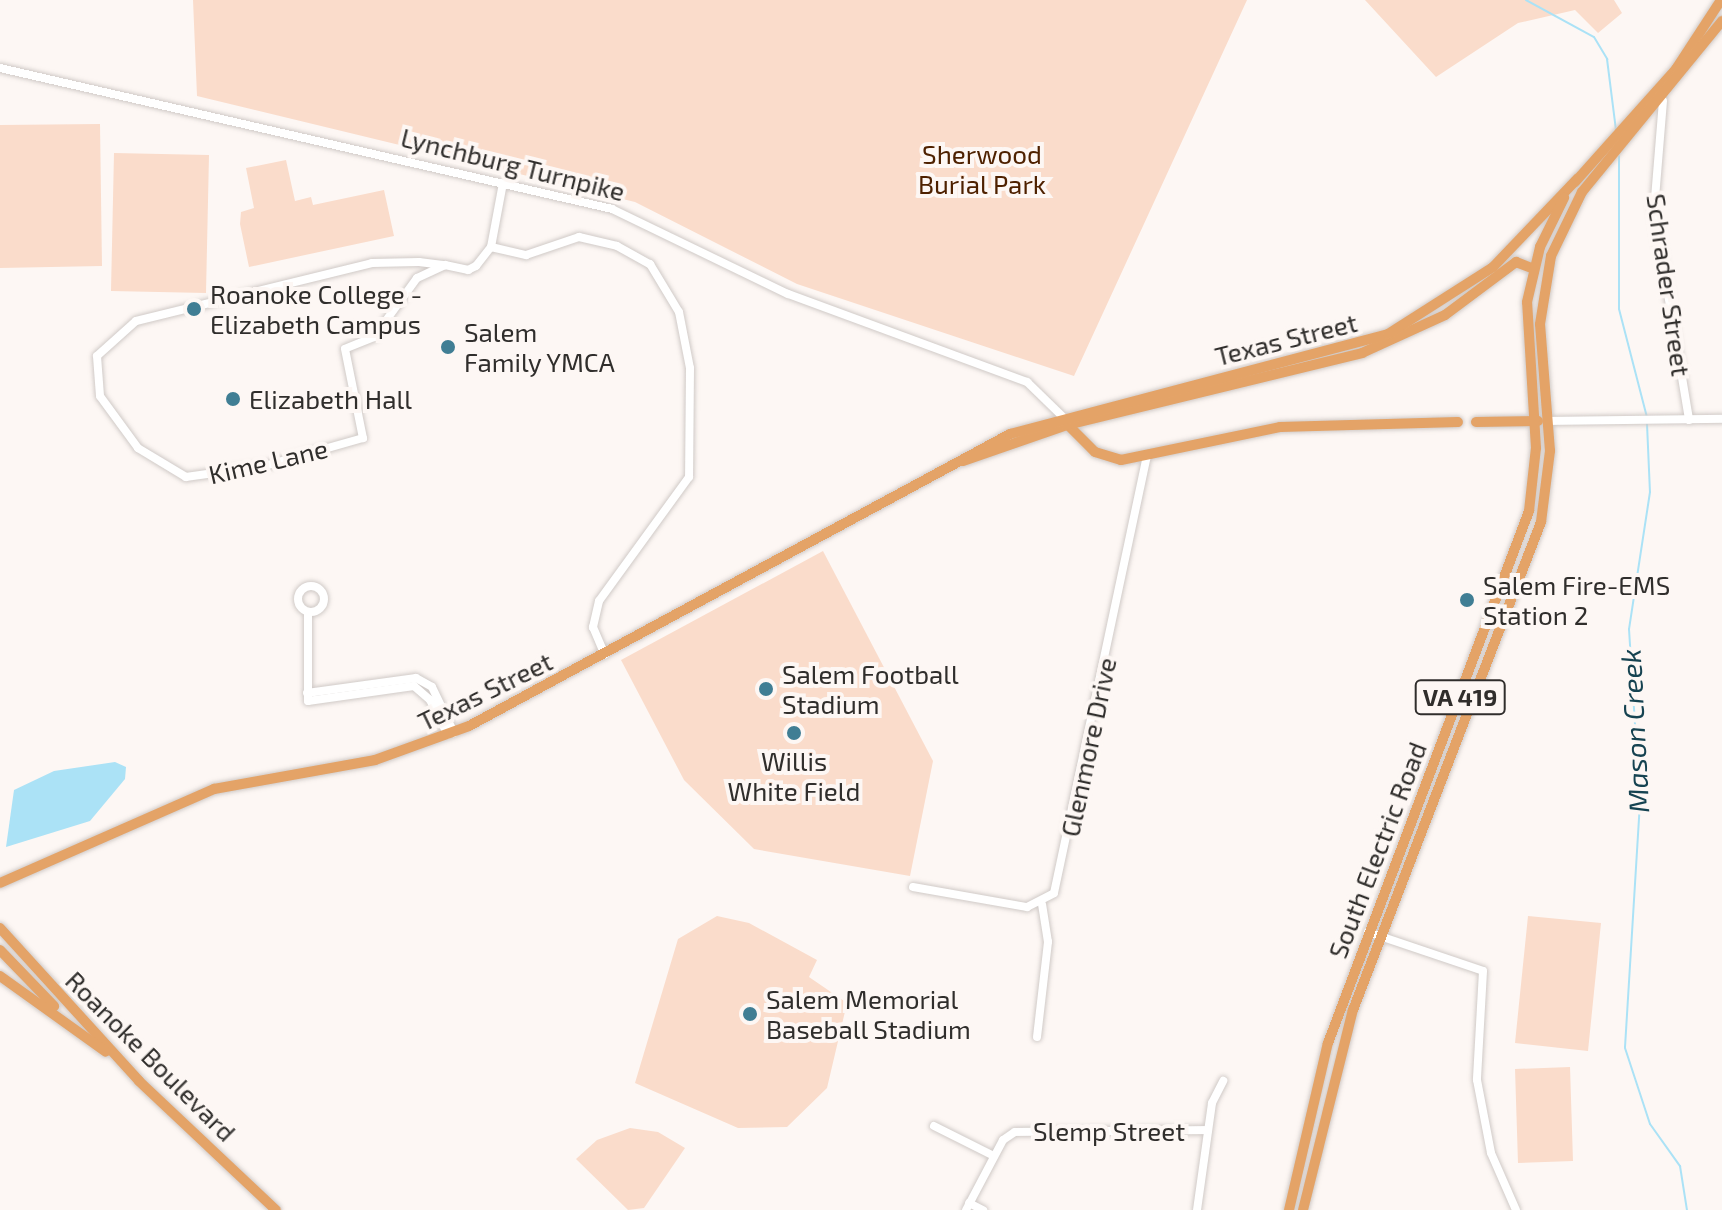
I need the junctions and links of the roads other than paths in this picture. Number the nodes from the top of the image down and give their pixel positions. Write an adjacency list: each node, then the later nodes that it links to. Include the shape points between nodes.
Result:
1 (1721, 0): 5 (main road, South Electric Road, via 1646,101)
2 (1722, 21): 4 (main road, South Electric Road)
3 (0, 68): 6 (street, Lynchburg Turnpike)
4 (1663, 101): 11 (street, Schrader Street, via 1654,210); 14 (main road, South Electric Road, via 1602,169 1568,217 1545,278 1540,347)
5 (1577, 179): 9 (main road, South Electric Road / VA 419); 12 (main road, Texas Street, via 1493,267 1388,334)
6 (503, 183): 7 (street); 12 (street, Lynchburg Turnpike, via 633,217 788,294 1027,382)
7 (491, 247): 8 (street, Kime Lane, via 468,270); 19 (street, via 526,255 579,237 617,246 658,273 679,312 690,368 691,466 683,492 599,601 593,627)
8 (445, 265): 8 (street, Kime Lane, via 372,263 136,321 97,356 100,396 138,448 186,477 264,466 363,438 345,349 374,337 417,278)
9 (1534, 269): 12 (main road, Texas Street, via 1516,262 1445,315 1362,353); 13 (main road, South Electric Road / VA 419, via 1526,320)
10 (1722, 419): 11 (street)
11 (1689, 420): 14 (street)
12 (1064, 421): 17 (main road, Lynchburg Turnpike, via 1087,446 1113,459); 19 (main road, Texas Street, via 961,461)
13 (1534, 421): 14 (main road); 16 (main road); 25 (main road, South Electric Road / VA 419, via 1535,475 1522,536)
14 (1548, 421): 26 (main road, South Electric Road / VA 419, via 1549,469 1534,543)
15 (1458, 422): 17 (main road, Lynchburg Turnpike, via 1280,427)
16 (1476, 422)
17 (1147, 456): 23 (street, Glenmore Drive, via 1058,886)
18 (308, 612): 20 (street, via 308,697 416,678 432,687)
19 (605, 655): 20 (main road, Texas Street)
20 (451, 734): 21 (main road, Texas Street, via 375,760 214,789)
21 (0, 883)
22 (913, 887): 23 (street)
23 (1042, 904): 30 (street, via 1048,942)
24 (0, 928): 31 (main road, Roanoke Boulevard)
25 (1368, 932): 26 (street); 40 (main road, South Electric Road / VA 419, via 1317,1078)
26 (1381, 938): 41 (main road, South Electric Road / VA 419, via 1337,1060); 42 (street, via 1483,971 1477,1080 1491,1153)
27 (0, 950): 29 (main road, Roanoke Boulevard)
28 (0, 976): 29 (main road)
29 (65, 1019): 31 (main road)
30 (1037, 1037)
31 (127, 1068): 37 (main road, Roanoke Boulevard)
32 (1223, 1081): 34 (street)
33 (934, 1126): 35 (street)
34 (1208, 1130): 35 (street, Slemp Street, via 1017,1132); 39 (street)
35 (994, 1156): 36 (street)
36 (968, 1207): 38 (street)
37 (276, 1210)
38 (983, 1210)
39 (1197, 1210)
40 (1289, 1210)
41 (1303, 1210)
42 (1516, 1210)

